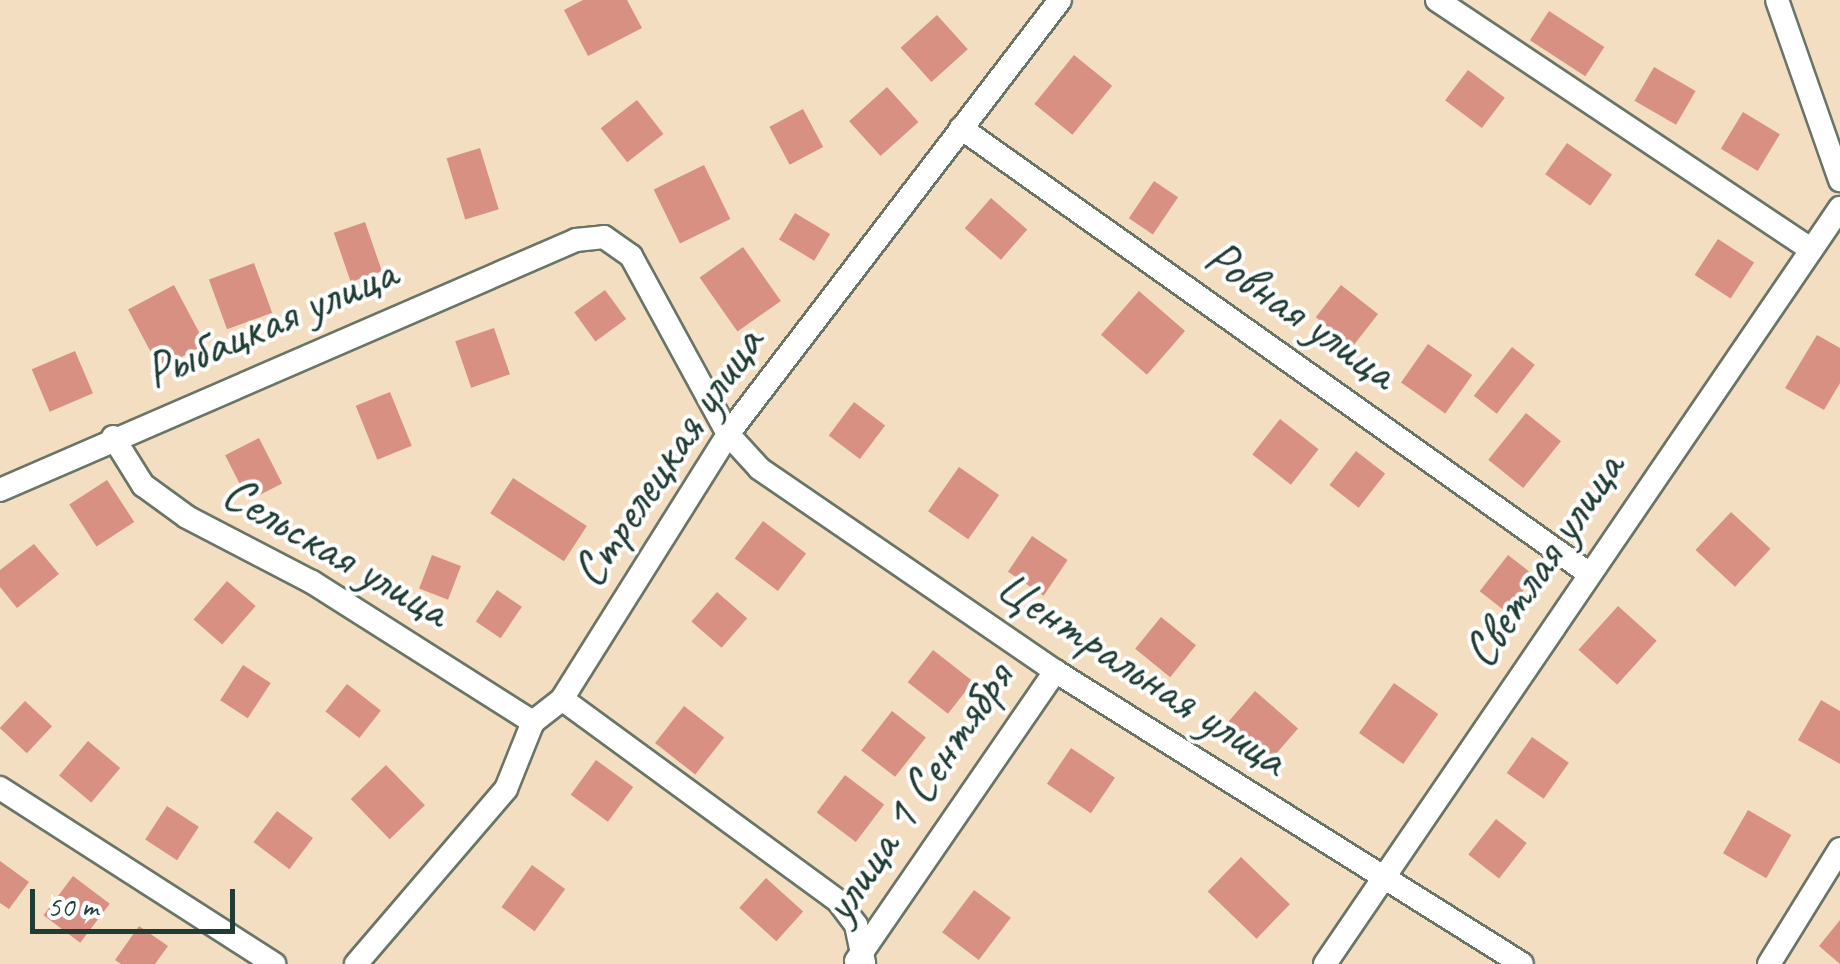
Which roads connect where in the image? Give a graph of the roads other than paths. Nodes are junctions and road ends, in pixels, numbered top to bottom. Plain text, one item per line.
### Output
1 (1060, 0) edge
2 (1437, 0) edge
3 (1778, 0) edge
4 (961, 128) junction
5 (1840, 180) edge
6 (1840, 208) edge
7 (576, 240) joint
8 (1808, 248) junction
9 (728, 434) junction
10 (112, 437) junction
11 (0, 490) edge
12 (1588, 573) junction
13 (1055, 672) junction
14 (562, 700) junction
15 (533, 722) junction
16 (0, 788) edge
17 (1840, 849) edge
18 (1381, 881) junction
19 (859, 962) edge
20 (274, 964) edge
21 (356, 964) edge
22 (1325, 964) edge
23 (1522, 964) edge
24 (1769, 964) edge

1 - 4 street, Стрелецкая улица
2 - 8 street
3 - 5 street
4 - 9 street, Стрелецкая улица
4 - 12 street, Ровная улица
6 - 8 street, Светлая улица
7 - 9 street, Центральная улица
7 - 10 street, Рыбацкая улица
8 - 12 street, Светлая улица
9 - 13 street, Центральная улица
9 - 14 street, Стрелецкая улица
10 - 11 street, Рыбацкая улица
10 - 15 street, Сельская улица
12 - 18 street, Светлая улица
13 - 18 street, Центральная улица
13 - 19 street, улица 1 Сентября
14 - 15 street, Стрелецкая улица
14 - 19 street
15 - 21 street
16 - 20 street
17 - 24 street
18 - 22 street, Светлая улица
18 - 23 street, Центральная улица

